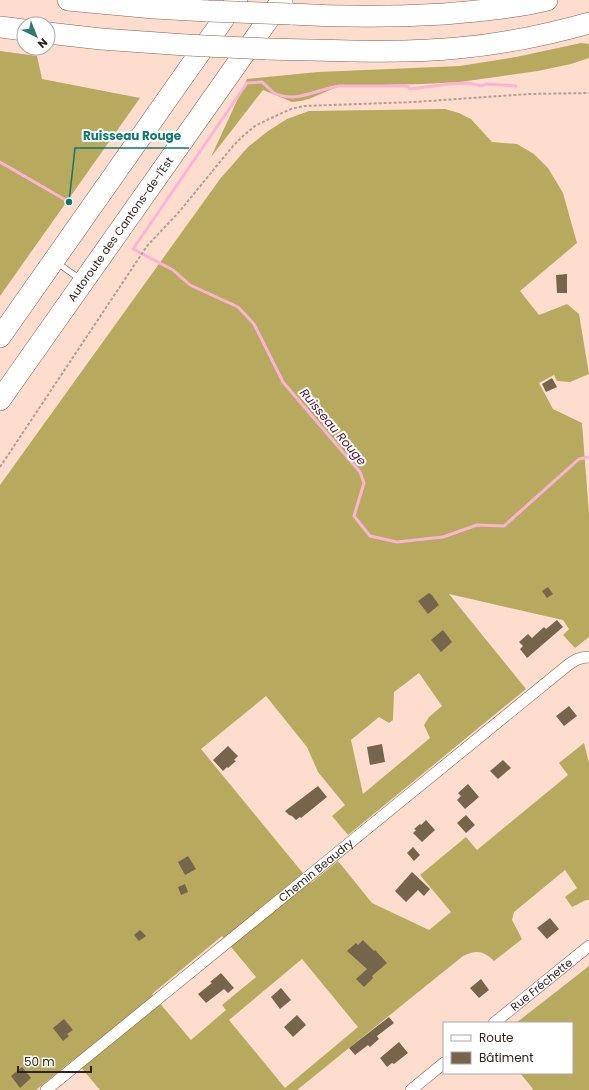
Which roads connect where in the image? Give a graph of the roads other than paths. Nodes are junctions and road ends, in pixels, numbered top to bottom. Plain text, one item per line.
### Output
1 (68, 0) edge
2 (237, 0) edge
3 (547, 0) edge
4 (287, 7) edge
5 (589, 23) edge
6 (0, 28) edge
7 (16, 29) edge
8 (56, 34) edge
9 (54, 261) junction
10 (84, 282) junction
11 (0, 337) edge
12 (0, 400) edge
13 (589, 657) edge
14 (589, 946) edge
15 (495, 1022) edge
16 (443, 1065) edge
17 (46, 1090) edge
18 (411, 1090) edge

1 - 4 highway, bridge
2 - 9 highway
3 - 4 highway
4 - 10 highway, Autoroute des Cantons-de-l'Est
5 - 8 highway, bridge
6 - 7 highway
9 - 10 lane
9 - 11 highway
10 - 12 highway, Autoroute des Cantons-de-l'Est
13 - 17 street, Chemin Beaudry
14 - 15 street, Rue Fréchette
16 - 18 street

